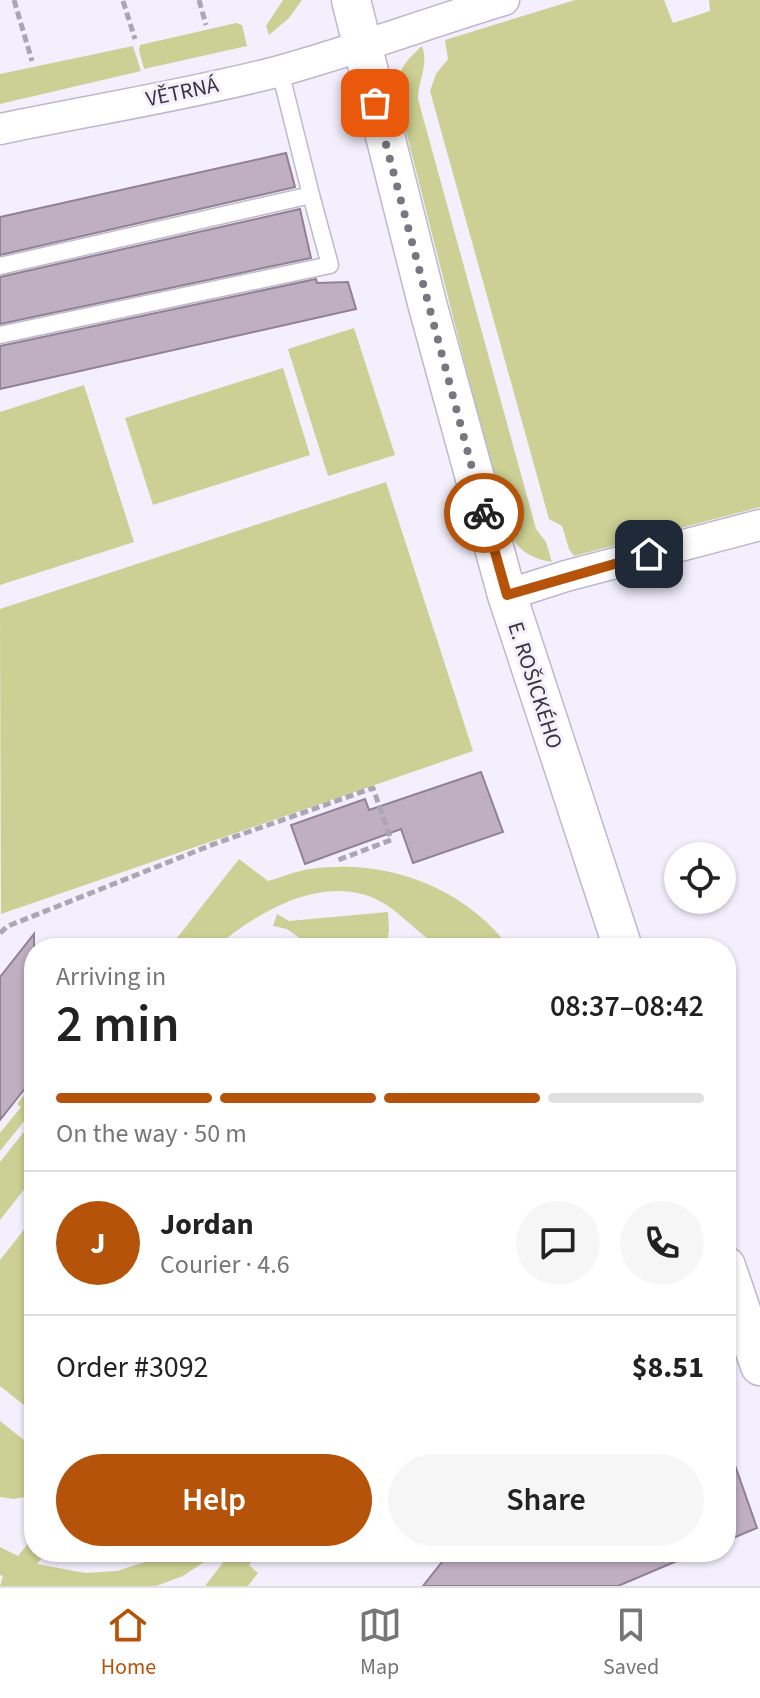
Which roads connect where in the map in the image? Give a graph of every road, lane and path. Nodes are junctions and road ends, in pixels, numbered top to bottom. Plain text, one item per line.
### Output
1 (14, 0) edge
2 (199, 0) edge
3 (351, 0) edge
4 (504, 0) edge
5 (123, 1) edge
6 (206, 25) dead end
7 (135, 39) dead end
8 (362, 47) junction
9 (32, 61) dead end
10 (280, 71) junction
11 (0, 129) edge
12 (311, 195) junction
13 (0, 266) edge
14 (0, 335) edge
15 (760, 525) edge
16 (507, 595) junction
17 (338, 860) dead end
18 (0, 933) edge
19 (620, 938) edge
20 (736, 1295) edge
21 (760, 1366) edge

1 - 9 path
2 - 6 path
3 - 8 street, E. ROŠICKÉHO
4 - 8 street, VĚTRNÁ
5 - 7 path
8 - 10 street, VĚTRNÁ
8 - 16 street, E. ROŠICKÉHO
10 - 11 street, VĚTRNÁ
10 - 12 lane
12 - 13 lane
12 - 14 lane
15 - 16 street
16 - 19 street, E. ROŠICKÉHO
17 - 18 path
20 - 21 street

